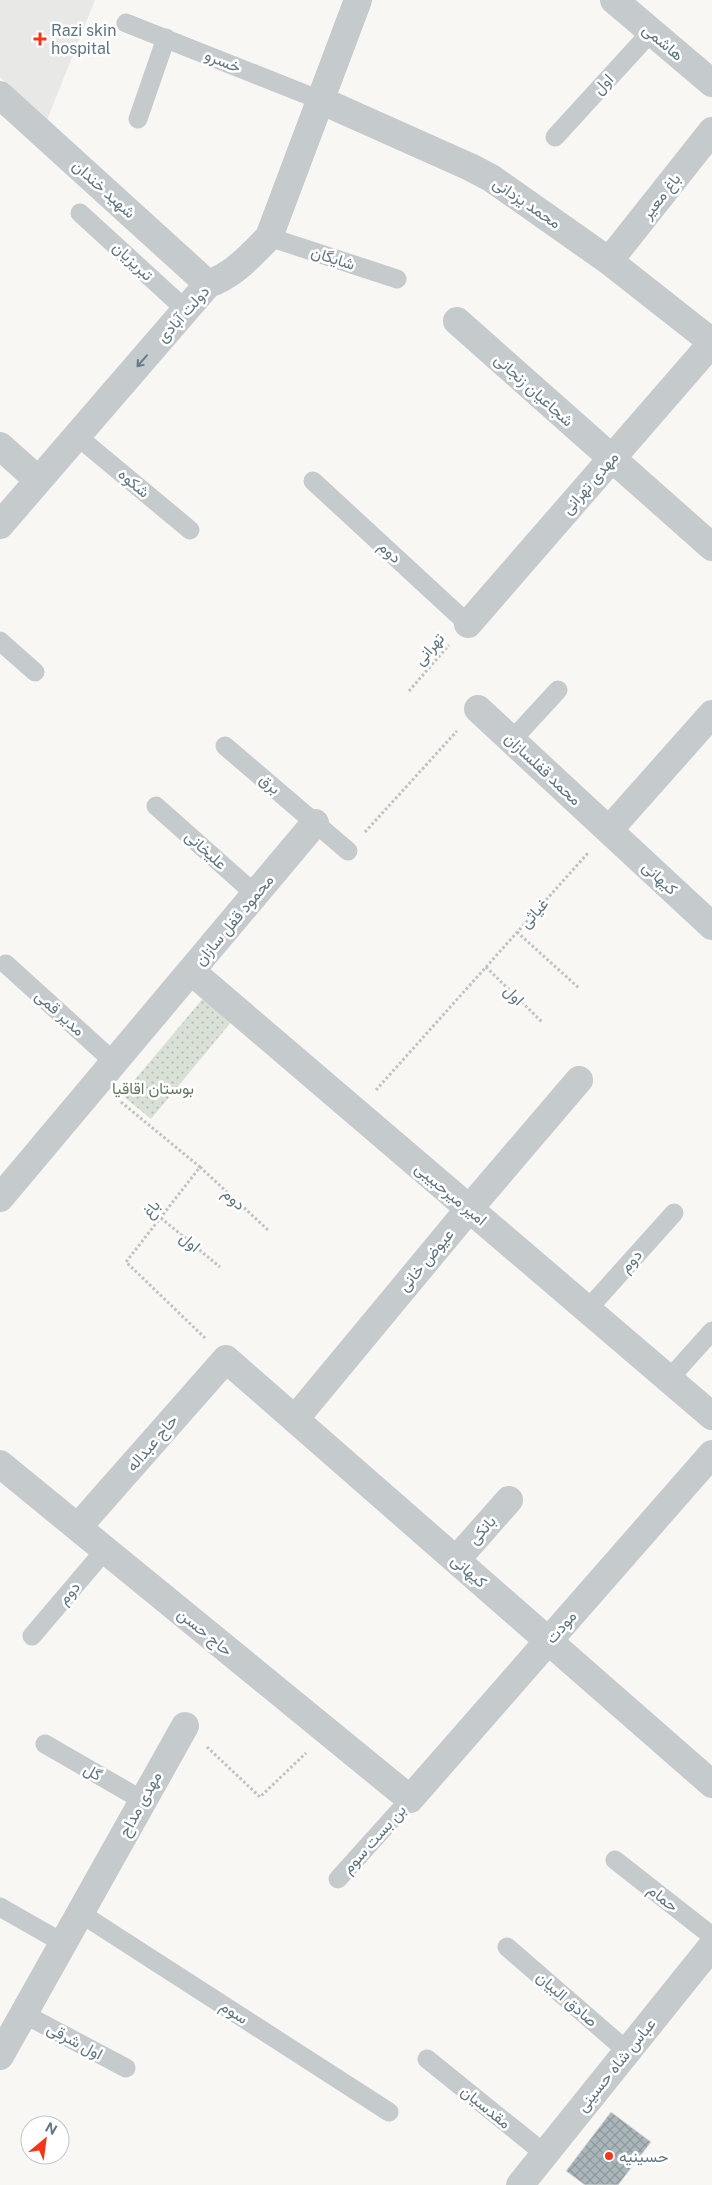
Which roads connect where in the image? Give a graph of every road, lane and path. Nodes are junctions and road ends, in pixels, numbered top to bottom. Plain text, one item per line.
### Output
1 (358, 0) edge
2 (614, 0) edge
3 (126, 23) dead end
4 (651, 32) junction
5 (166, 38) junction
6 (712, 83) edge
7 (0, 94) edge
8 (320, 100) junction
9 (138, 119) dead end
10 (712, 131) edge
11 (555, 137) dead end
12 (80, 213) dead end
13 (269, 237) junction
14 (609, 261) junction
15 (397, 279) dead end
16 (208, 284) junction
17 (186, 310) junction
18 (457, 321) dead end
19 (712, 343) edge
20 (77, 436) junction
21 (0, 446) edge
22 (611, 459) junction
23 (38, 480) junction
24 (312, 481) dead end
25 (0, 525) edge
26 (190, 530) dead end
27 (712, 547) edge
28 (468, 624) junction
29 (0, 641) edge
30 (34, 672) dead end
31 (558, 690) dead end
32 (409, 691) dead end
33 (478, 708) joint
34 (712, 714) edge
35 (512, 740) junction
36 (225, 746) dead end
37 (156, 806) dead end
38 (315, 823) junction
39 (609, 830) junction
40 (348, 851) joint
41 (255, 894) junction
42 (712, 926) edge
43 (517, 932) junction
44 (6, 964) dead end
45 (486, 967) junction
46 (191, 971) junction
47 (580, 989) dead end
48 (543, 1023) dead end
49 (114, 1062) junction
50 (579, 1080) dead end
51 (97, 1082) junction
52 (356, 1113) junction
53 (200, 1168) junction
54 (0, 1198) edge
55 (468, 1209) junction
56 (674, 1213) dead end
57 (161, 1218) junction
58 (268, 1230) dead end
59 (220, 1267) dead end
60 (587, 1310) junction
61 (712, 1331) edge
62 (226, 1359) junction
63 (668, 1379) junction
64 (712, 1416) edge
65 (295, 1419) junction
66 (712, 1454) edge
67 (0, 1464) edge
68 (509, 1500) dead end
69 (78, 1527) junction
70 (105, 1550) junction
71 (456, 1560) junction
72 (32, 1636) dead end
73 (548, 1641) junction
74 (185, 1726) joint
75 (329, 1733) junction
76 (46, 1744) dead end
77 (712, 1784) edge
78 (142, 1800) junction
79 (410, 1800) junction
80 (615, 1860) dead end
81 (338, 1879) dead end
82 (0, 1907) edge
83 (80, 1912) junction
84 (712, 1936) edge
85 (63, 1943) junction
86 (712, 1946) edge
87 (506, 1948) dead end
88 (13, 2020) edge
89 (627, 2051) junction
90 (0, 2056) edge
91 (427, 2059) dead end
92 (126, 2068) dead end
93 (389, 2112) dead end
94 (545, 2154) junction
95 (520, 2185) edge

1 - 8 street, دولت آبادی
2 - 4 street, هاشمی
3 - 5 lane, خسرو
4 - 6 street, هاشمی
4 - 11 lane, اول
5 - 8 lane, خسرو
5 - 9 lane
7 - 16 street, شهید خندان
8 - 13 street, دولت آبادی
8 - 14 street, محمد یزدانی
10 - 14 street, باغ معیر
12 - 17 lane, تبریزیان
13 - 15 lane, شایگان
13 - 16 street, دولت آبادی
14 - 19 street, محمد یزدانی
16 - 17 street, دولت آبادی
17 -> 20 street, دولت آبادی
18 - 22 street, شجاعیان زنجانی
19 - 22 street, مهدی تهرانی
20 - 23 street, دولت آبادی
20 - 26 lane, شکوه
21 - 23 street
22 - 27 street, شجاعیان زنجانی
22 - 28 street, مهدی تهرانی
23 - 25 street, دولت آبادی
24 - 28 lane, دوم
28 - 32 path, تهرانی
29 - 30 lane
31 - 35 lane
33 - 35 street, محمد قفلسازان
33 - 40 path
34 - 39 street
35 - 39 street, محمد قفلسازان
36 - 38 lane, برق
37 - 41 lane, علیخانی
38 - 40 lane
38 - 41 street, محمود قفل سازان
39 - 42 street, کیهانی
39 - 43 path, غیاثی
41 - 46 street, محمود قفل سازان
43 - 45 path, غیاثی
43 - 47 path
44 - 49 lane, مدیر قمی
45 - 48 path, اول
45 - 52 path, غیاثی
46 - 49 street, محمود قفل سازان
46 - 52 street, امیر میرحبیبی
49 - 51 street, محمود قفل سازان
50 - 55 street, عیوض خانی
51 - 53 path
51 - 54 street, محمود قفل سازان
52 - 55 street, امیر میرحبیبی
53 - 57 path, باغ
53 - 58 path, دوم
55 - 60 street, امیر میرحبیبی
55 - 65 street, عیوض خانی
56 - 60 lane, دوم
57 - 59 path, اول
57 - 62 path, باغ
60 - 63 street, امیر میرحبیبی
61 - 63 lane
62 - 65 street, کیهانی
62 - 69 street, حاج عبداله
63 - 64 street, امیر میرحبیبی
65 - 71 street, کیهانی
66 - 73 street, مودت
67 - 69 street, حاج حسن
68 - 71 street, بانکی
69 - 70 street, حاج حسن
70 - 72 lane, دوم
70 - 75 street, حاج حسن
71 - 73 street, کیهانی
73 - 77 street, کیهانی
73 - 79 street, مودت
74 - 75 path
74 - 78 street, مهدی مداح
75 - 79 street, حاج حسن
76 - 78 lane, گل
78 - 83 street, مهدی مداح
79 - 81 lane, بن بست سوم
80 - 84 lane, حمام
82 - 85 lane
83 - 85 street, مهدی مداح
83 - 93 lane, سوم
85 - 88 street, مهدی مداح
86 - 89 street, عباس شاه حسینی
87 - 89 lane, صادق البیان
88 - 90 street, مهدی مداح
88 - 92 lane, اول شرقی
89 - 94 street, عباس شاه حسینی
91 - 94 lane, مقدسیان
94 - 95 street, عباس شاه حسینی

